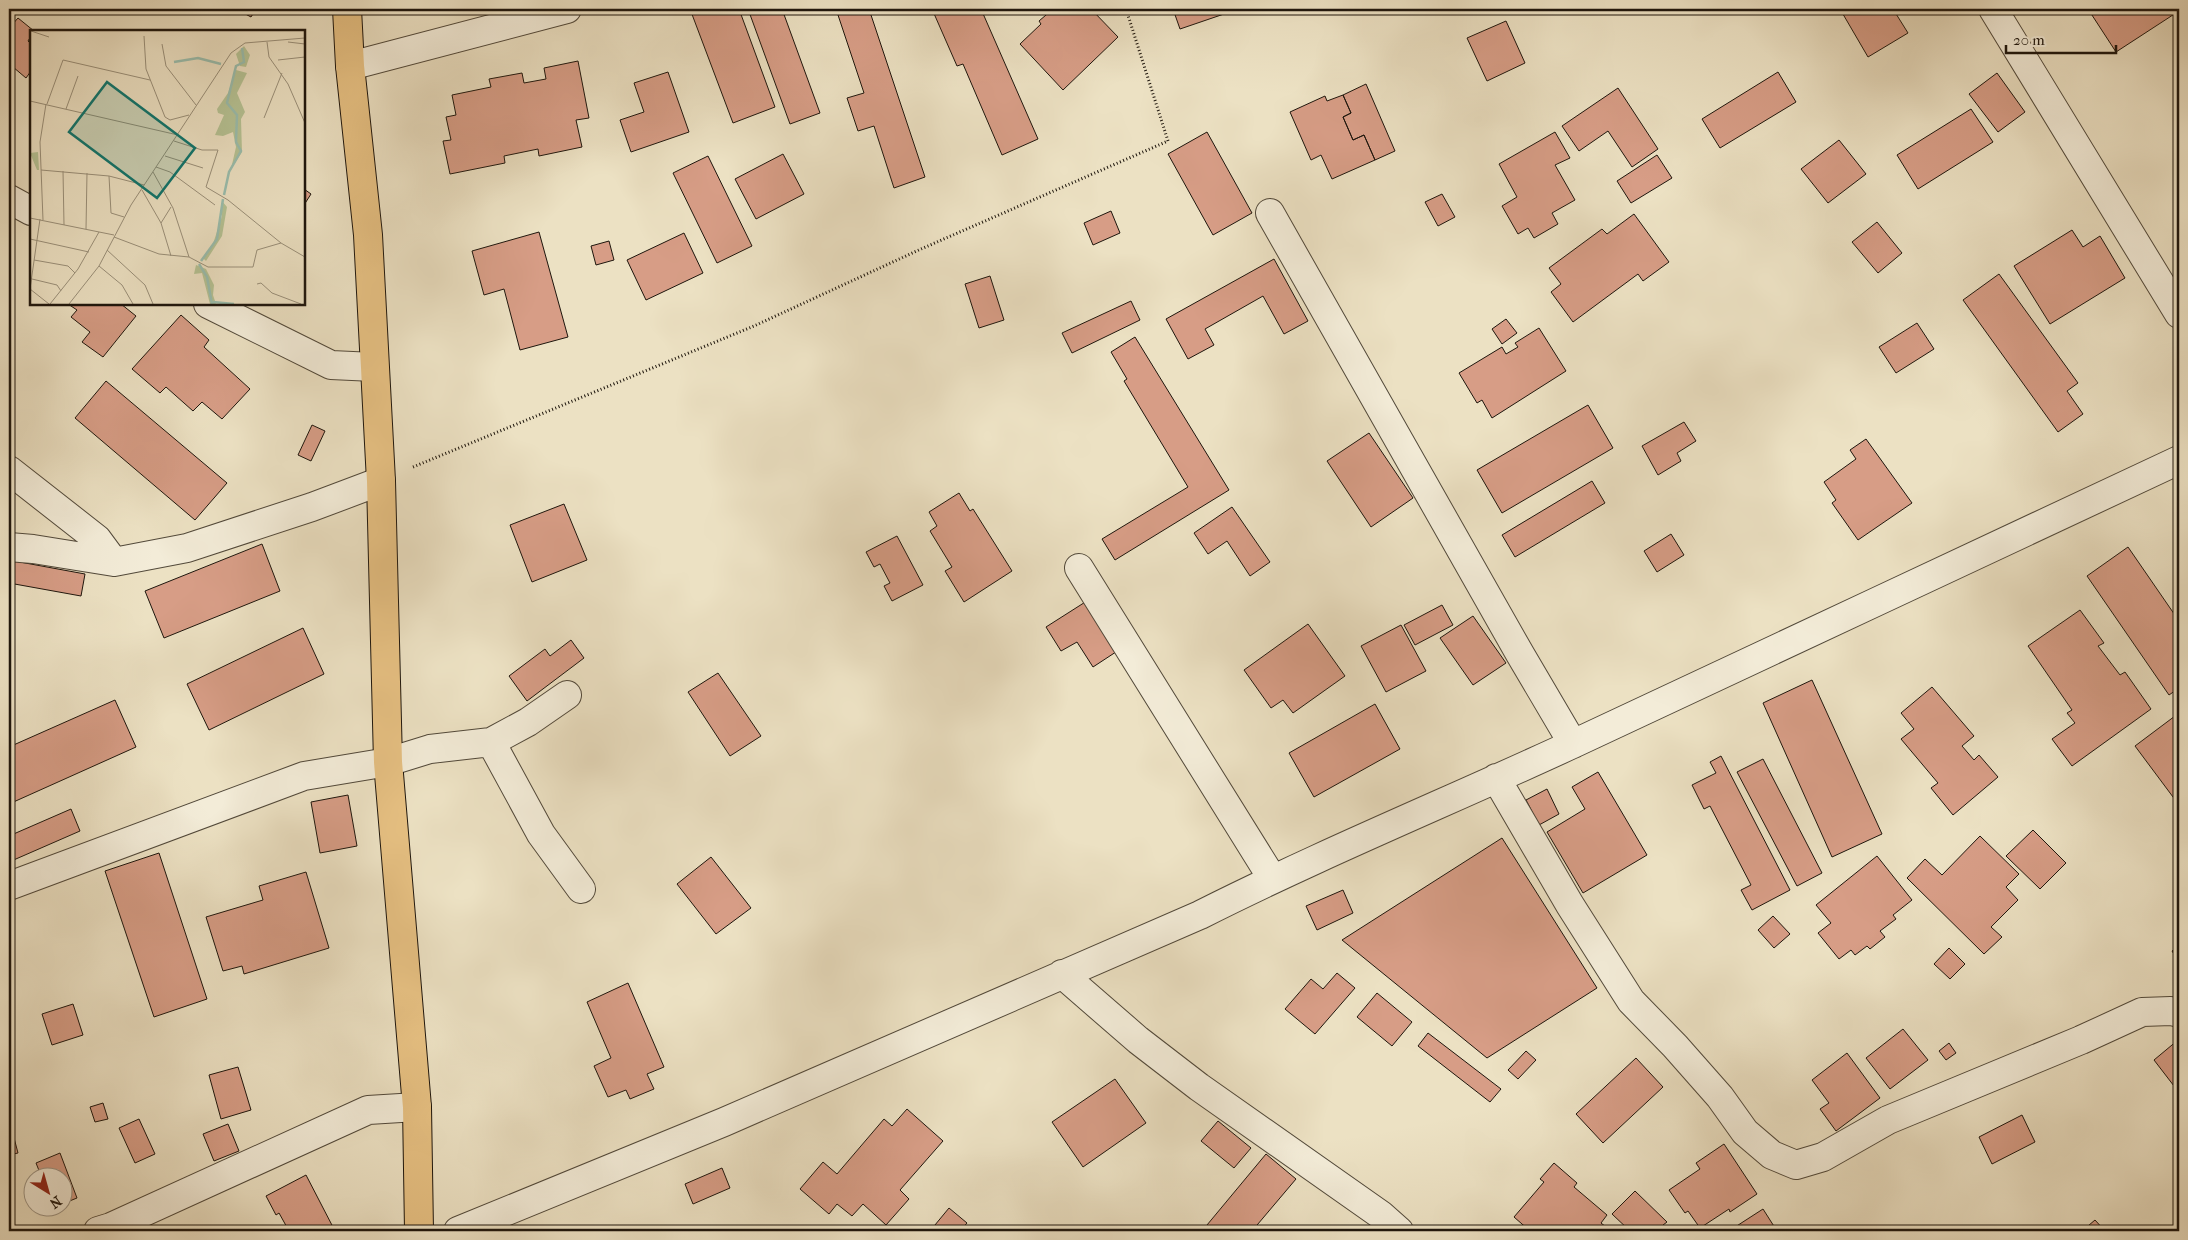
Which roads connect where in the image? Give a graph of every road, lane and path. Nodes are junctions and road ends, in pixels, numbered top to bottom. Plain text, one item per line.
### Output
1 (347, 9) edge
2 (567, 9) edge
3 (1126, 9) edge
4 (1993, 9) edge
5 (350, 66) junction
6 (9, 199) edge
7 (30, 210) edge
8 (1270, 213) dead end
9 (210, 305) edge
10 (2179, 314) edge
11 (374, 367) junction
12 (2179, 460) edge
13 (9, 470) edge
14 (381, 481) junction
15 (9, 547) edge
16 (114, 562) junction
17 (1079, 568) dead end
18 (566, 695) dead end
19 (491, 742) junction
20 (1573, 744) junction
21 (388, 762) junction
22 (1496, 778) junction
23 (1272, 878) junction
24 (9, 886) edge
25 (581, 889) dead end
26 (1062, 974) junction
27 (2179, 1014) edge
28 (417, 1108) junction
29 (98, 1231) edge
30 (419, 1231) edge
31 (458, 1231) edge
32 (1399, 1231) edge

1 - 5 main road
2 - 5 street
3 - 14 path
4 - 10 street
5 - 11 main road
6 - 7 street
8 - 20 street
9 - 11 street
11 - 14 main road
12 - 20 street
13 - 16 street
14 - 16 street
14 - 21 main road
15 - 16 street
17 - 23 street
18 - 19 street
19 - 21 street
19 - 25 street
20 - 22 street
21 - 24 street
21 - 28 main road
22 - 23 street
22 - 27 street
23 - 26 street
26 - 31 street
26 - 32 street
28 - 29 street
28 - 30 main road

